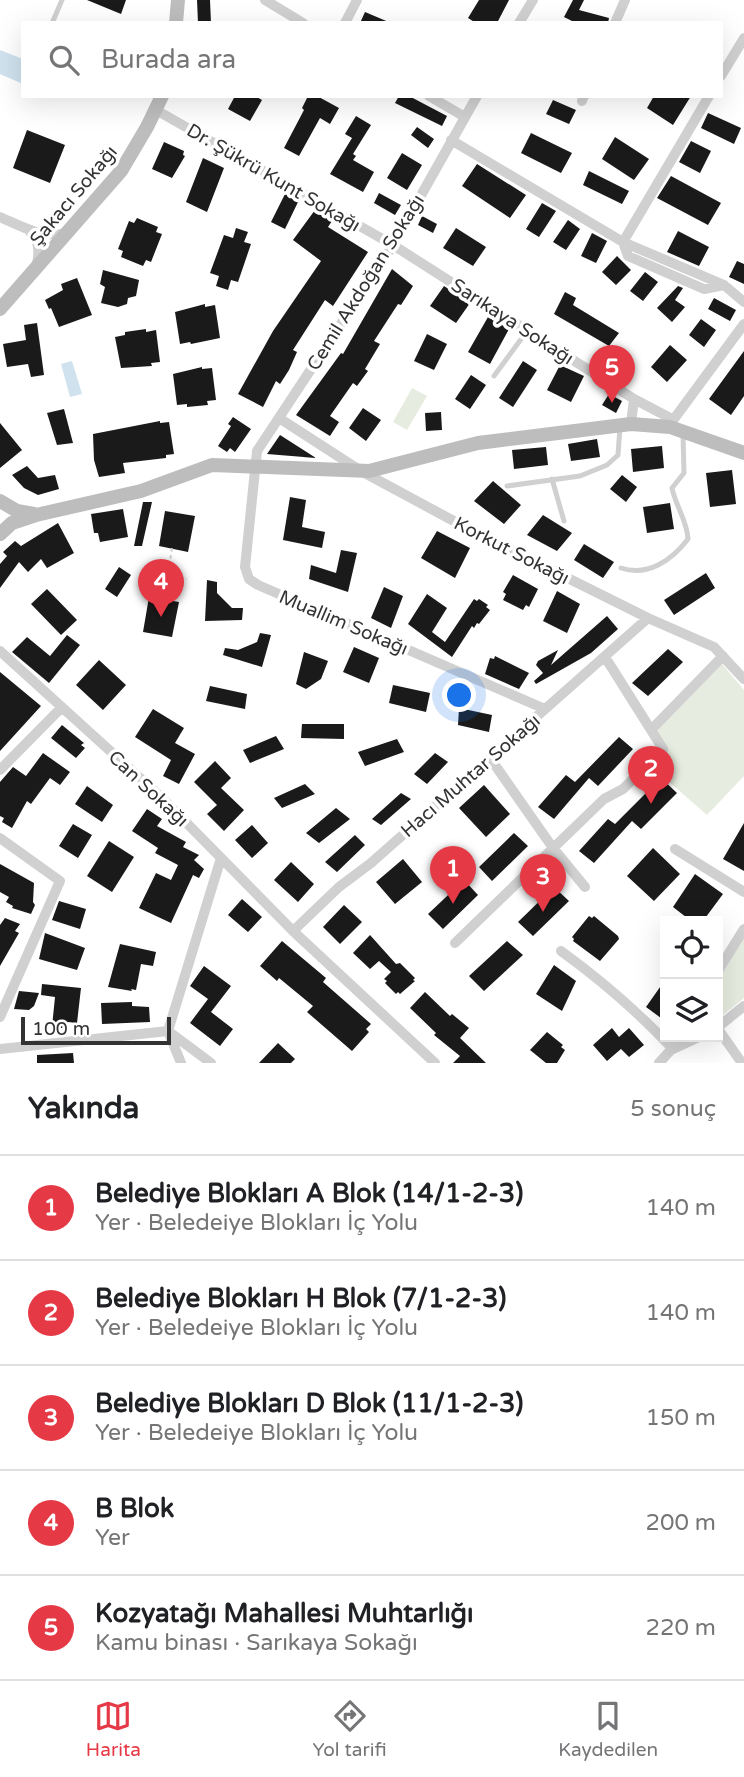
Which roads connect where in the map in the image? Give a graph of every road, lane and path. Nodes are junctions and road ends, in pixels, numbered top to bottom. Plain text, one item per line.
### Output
1 (62, 0) edge
2 (178, 0) edge
3 (265, 0) edge
4 (357, 0) edge
5 (533, 0) edge
6 (625, 0) edge
7 (53, 21) edge
8 (176, 21) edge
9 (300, 21) edge
10 (346, 21) edge
11 (520, 21) edge
12 (616, 21) edge
13 (744, 38) edge
14 (723, 73) edge
15 (432, 98) edge
16 (476, 98) edge
17 (708, 98) edge
18 (159, 103) edge
19 (465, 117) junction
20 (451, 140) junction
21 (0, 217) edge
22 (28, 229) junction
23 (71, 229) junction
24 (623, 242) junction
25 (393, 245) junction
26 (34, 271) junction
27 (744, 302) edge
28 (0, 309) edge
29 (744, 324) edge
30 (528, 330) junction
31 (494, 376) dead end
32 (634, 399) junction
33 (279, 418) junction
34 (626, 424) junction
35 (675, 426) junction
36 (744, 453) edge
37 (254, 466) junction
38 (361, 471) junction
39 (552, 479) junction
40 (507, 486) dead end
41 (0, 490) edge
42 (0, 501) edge
43 (15, 510) junction
44 (43, 513) junction
45 (564, 522) dead end
46 (5, 530) edge
47 (172, 548) dead end
48 (621, 568) dead end
49 (152, 573) dead end
50 (168, 576) junction
51 (187, 579) dead end
52 (164, 600) dead end
53 (648, 618) junction
54 (0, 651) edge
55 (723, 656) junction
56 (604, 657) junction
57 (744, 679) edge
58 (62, 707) junction
59 (545, 709) junction
60 (651, 730) junction
61 (490, 758) junction
62 (0, 770) edge
63 (0, 838) edge
64 (553, 848) junction
65 (675, 849) dead end
66 (220, 858) junction
67 (585, 887) dead end
68 (744, 892) edge
69 (744, 929) edge
70 (293, 931) junction
71 (456, 943) dead end
72 (561, 951) dead end
73 (723, 963) edge
74 (744, 1006) edge
75 (0, 1017) edge
76 (723, 1024) edge
77 (168, 1031) junction
78 (723, 1035) edge
79 (675, 1042) edge
80 (687, 1042) edge
81 (0, 1049) edge
82 (671, 1049) junction
83 (181, 1063) edge
84 (211, 1063) edge
85 (435, 1063) edge
86 (659, 1063) edge
87 (743, 1063) edge

1 - 7 lane
2 - 8 street
3 - 9 street
4 - 10 street
5 - 11 street
6 - 12 street
13 - 14 street
15 - 19 street
16 - 19 street, Cemil Akdoğan Sokağı
17 - 24 street
18 - 23 street, Şakacı Sokağı
18 - 25 street, Dr. Şükrü Kunt Sokağı
19 - 20 street, Cemil Akdoğan Sokağı
20 - 24 street
20 - 25 street, Cemil Akdoğan Sokağı
21 - 22 street
22 - 23 street
22 - 26 street
23 - 26 street, Şakacı Sokağı
24 - 27 street
25 - 30 street, Sarıkaya Sokağı
25 - 33 street, Cemil Akdoğan Sokağı
26 - 28 street, Şakacı Sokağı
29 - 35 street
30 - 31 lane
30 - 32 street, Sarıkaya Sokağı
32 - 34 street
32 - 35 street, Sarıkaya Sokağı
33 - 37 street, Cemil Akdoğan Sokağı
33 - 38 street, Korkut Sokağı
34 - 35 street
34 - 38 street
34 - 39 lane
35 - 36 street
35 - 48 lane
37 - 38 street
37 - 44 street
37 - 59 street, Muallim Sokağı
38 - 53 street, Korkut Sokağı
39 - 40 lane
39 - 45 lane
41 - 43 street
42 - 43 street
43 - 44 street
43 - 46 street
44 - 46 street
47 - 50 path
49 - 50 path
50 - 51 path
50 - 52 path
53 - 55 street, Korkut Sokağı
53 - 56 street, Hacı Muhtar Sokağı
54 - 58 street, Can Sokağı
55 - 57 street, Korkut Sokağı
55 - 60 street
56 - 59 street, Hacı Muhtar Sokağı
56 - 60 street
58 - 62 street
58 - 66 street, Can Sokağı
59 - 61 street, Hacı Muhtar Sokağı
60 - 64 street
61 - 64 street
61 - 70 street, Hacı Muhtar Sokağı
63 - 75 street
64 - 67 street
64 - 71 street
65 - 68 street
66 - 70 street, Can Sokağı
66 - 77 street
69 - 73 street
70 - 85 street, Can Sokağı
72 - 82 street
74 - 76 street
77 - 81 street
77 - 83 street
77 - 84 street
78 - 87 street
79 - 82 street
80 - 82 street
82 - 86 street

